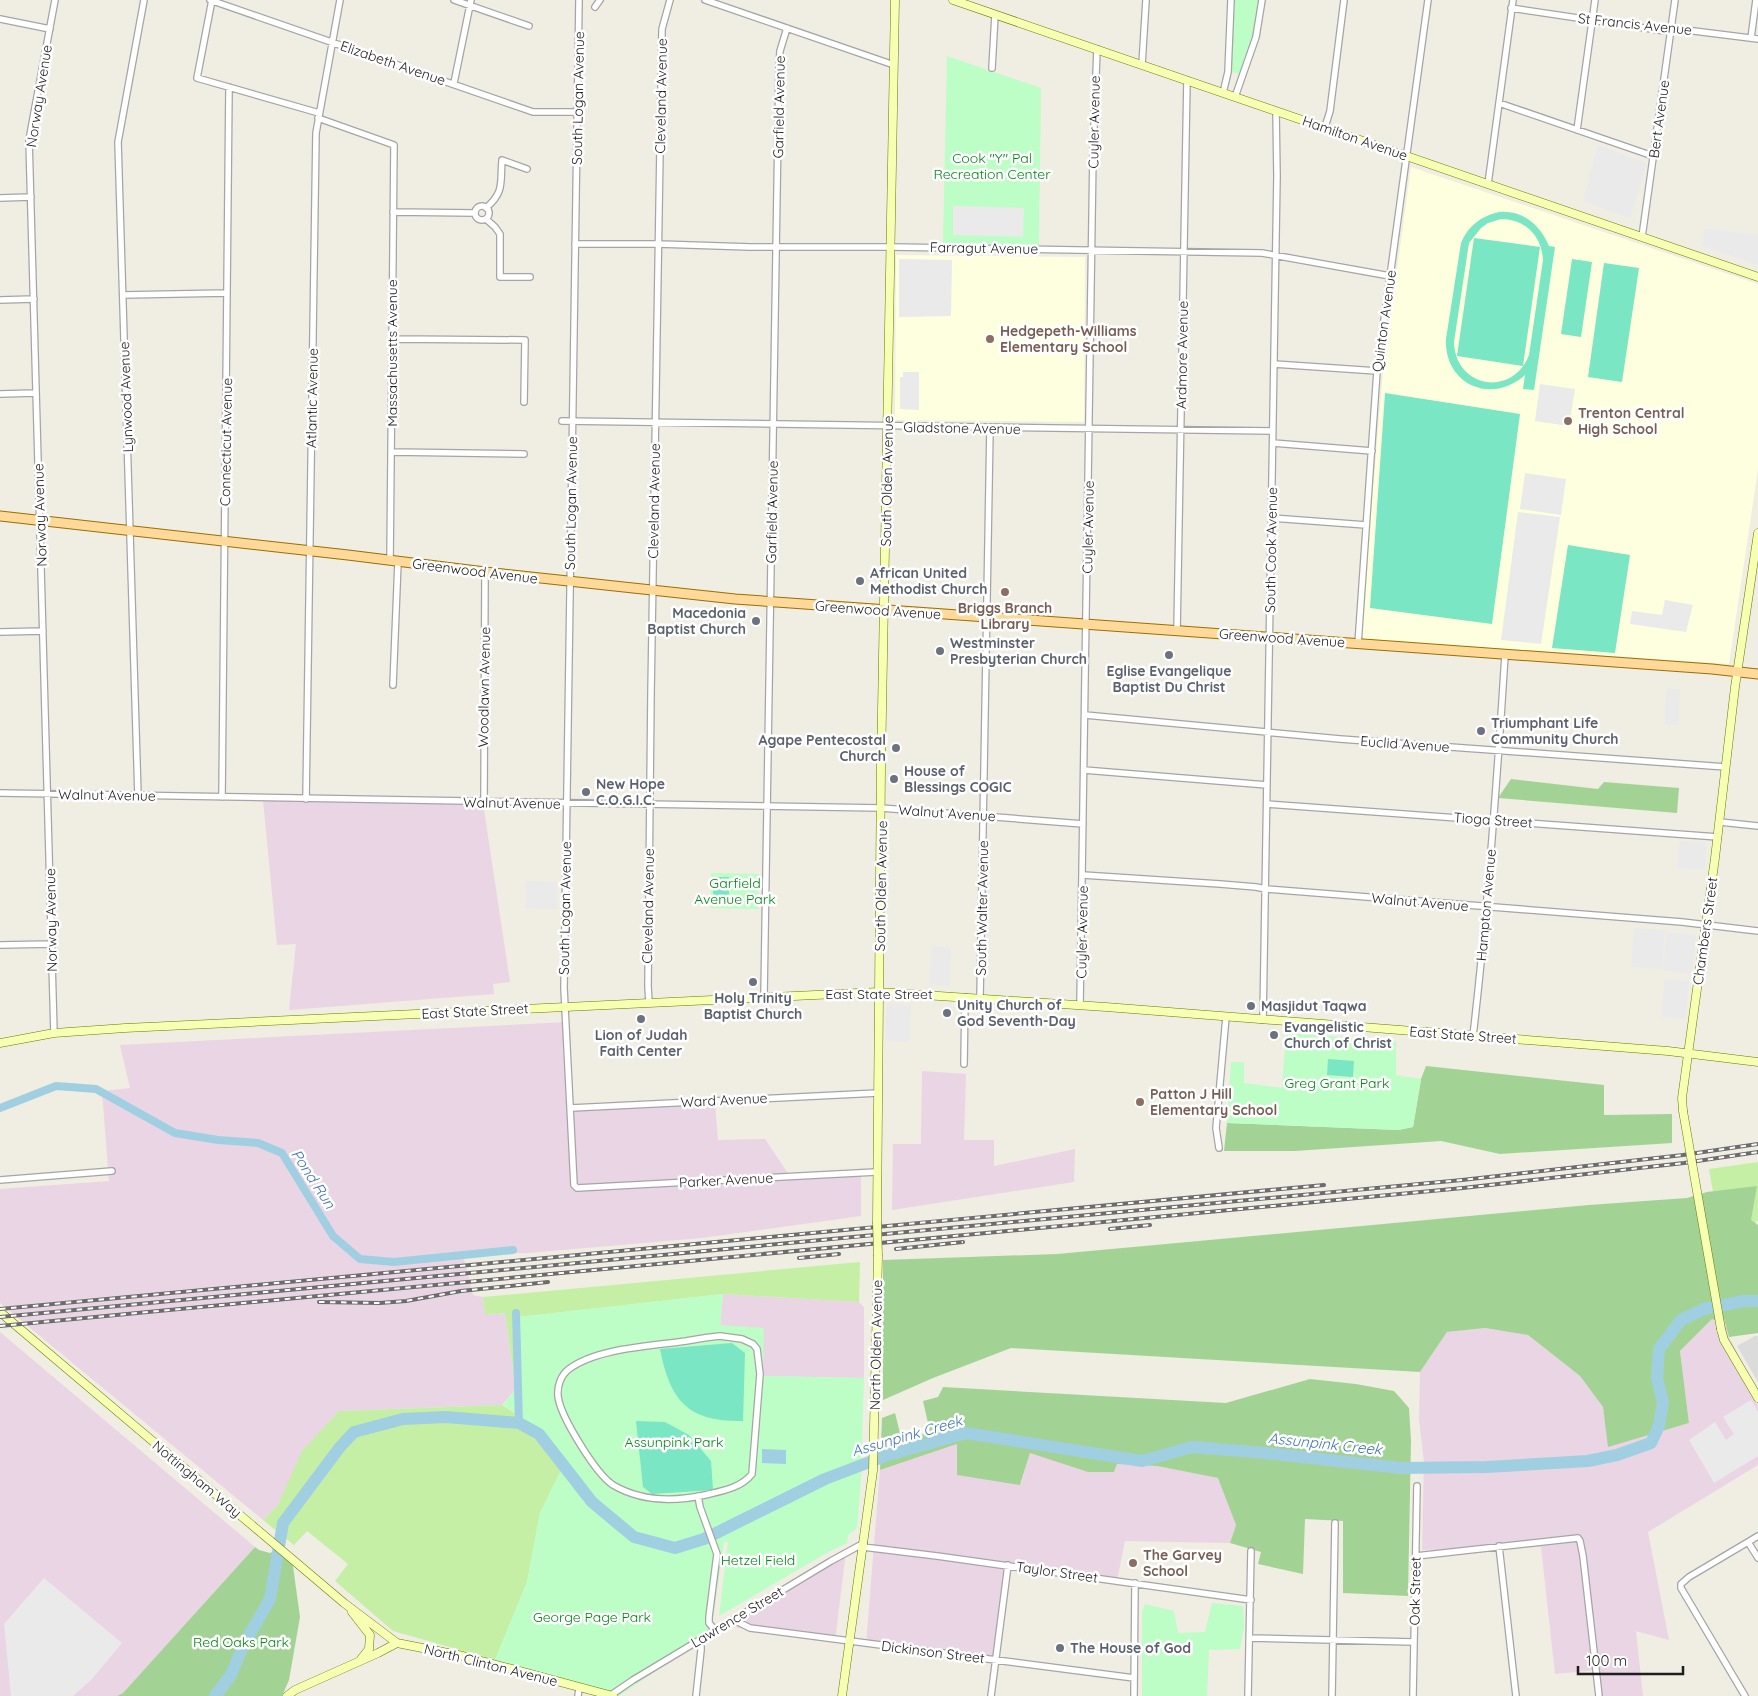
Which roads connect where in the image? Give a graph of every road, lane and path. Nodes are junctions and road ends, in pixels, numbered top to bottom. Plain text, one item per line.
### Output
1 (55, 0) edge
2 (144, 0) edge
3 (211, 0) edge
4 (340, 0) edge
5 (454, 0) edge
6 (579, 0) edge
7 (600, 0) edge
8 (670, 0) edge
9 (704, 0) edge
10 (895, 0) edge
11 (952, 0) edge
12 (1146, 0) edge
13 (1231, 0) edge
14 (1262, 0) edge
15 (1344, 0) edge
16 (1428, 0) edge
17 (1513, 0) edge
18 (1595, 0) edge
19 (1676, 0) edge
20 (1756, 0) edge
21 (470, 3) edge
22 (595, 7) dead end
23 (1512, 8) junction
24 (995, 15) junction
25 (0, 19) edge
26 (1592, 20) junction
27 (529, 26) dead end
28 (787, 28) junction
29 (50, 29) junction
30 (1671, 30) junction
31 (1751, 38) junction
32 (1758, 39) edge
33 (332, 42) junction
34 (1096, 49) junction
35 (894, 65) junction
36 (1142, 65) junction
37 (992, 68) dead end
38 (1187, 80) junction
39 (454, 83) junction
40 (229, 87) junction
41 (1223, 93) junction
42 (1235, 97) junction
43 (1499, 103) junction
44 (1276, 111) junction
45 (578, 112) junction
46 (319, 115) junction
47 (1325, 127) junction
48 (1577, 130) junction
49 (1407, 156) junction
50 (1653, 156) junction
51 (527, 169) dead end
52 (1488, 184) junction
53 (31, 197) junction
54 (0, 198) edge
55 (486, 208) junction
56 (393, 212) junction
57 (475, 213) junction
58 (486, 219) junction
59 (1642, 237) junction
60 (575, 244) junction
61 (659, 244) junction
62 (776, 246) junction
63 (891, 247) junction
64 (1092, 250) junction
65 (1183, 252) junction
66 (1275, 255) junction
67 (1390, 276) junction
68 (530, 277) dead end
69 (1758, 277) edge
70 (227, 293) junction
71 (123, 295) junction
72 (34, 299) junction
73 (0, 300) edge
74 (392, 340) junction
75 (1274, 364) junction
76 (1377, 371) junction
77 (36, 393) junction
78 (0, 394) edge
79 (524, 402) dead end
80 (562, 420) dead end
81 (573, 420) junction
82 (656, 422) junction
83 (773, 424) junction
84 (887, 426) junction
85 (990, 428) junction
86 (1089, 429) junction
87 (1181, 430) junction
88 (1272, 431) junction
89 (1273, 443) junction
90 (1372, 451) junction
91 (392, 452) junction
92 (524, 454) dead end
93 (0, 516) edge
94 (1272, 518) junction
95 (40, 521) junction
96 (1366, 525) junction
97 (130, 531) junction
98 (1758, 533) edge
99 (225, 542) junction
100 (310, 551) junction
101 (1757, 553) edge
102 (394, 561) junction
103 (485, 572) junction
104 (570, 582) junction
105 (653, 591) junction
106 (771, 602) junction
107 (885, 610) junction
108 (986, 617) junction
109 (1086, 624) junction
110 (43, 631) junction
111 (1178, 631) junction
112 (0, 632) edge
113 (1269, 638) junction
114 (1358, 644) junction
115 (1505, 654) junction
116 (1738, 671) junction
117 (1758, 674) edge
118 (393, 685) dead end
119 (1085, 715) junction
120 (1268, 732) junction
121 (1498, 751) junction
122 (1726, 767) junction
123 (1084, 770) junction
124 (1267, 785) junction
125 (0, 793) edge
126 (48, 794) junction
127 (138, 796) junction
128 (222, 797) junction
129 (306, 799) junction
130 (484, 802) junction
131 (567, 804) junction
132 (1267, 804) junction
133 (650, 805) junction
134 (768, 806) junction
135 (882, 808) junction
136 (983, 815) junction
137 (1493, 820) junction
138 (1720, 822) junction
139 (1083, 824) junction
140 (1758, 826) edge
141 (1718, 837) junction
142 (1083, 875) junction
143 (1266, 889) junction
144 (1486, 907) junction
145 (1706, 925) junction
146 (1758, 931) edge
147 (52, 944) junction
148 (0, 945) edge
149 (879, 992) junction
150 (764, 996) junction
151 (965, 997) junction
152 (980, 998) junction
153 (649, 1003) junction
154 (1080, 1005) junction
155 (565, 1007) junction
156 (1226, 1017) junction
157 (1263, 1020) junction
158 (54, 1033) junction
159 (1473, 1036) junction
160 (0, 1043) edge
161 (1688, 1053) junction
162 (1758, 1062) edge
163 (964, 1064) dead end
164 (878, 1093) junction
165 (571, 1108) junction
166 (1219, 1148) dead end
167 (112, 1171) dead end
168 (876, 1172) junction
169 (0, 1180) edge
170 (575, 1187) joint
171 (0, 1312) edge
172 (1758, 1398) edge
173 (1417, 1486) dead end
174 (698, 1496) junction
175 (1335, 1523) dead end
176 (1758, 1536) edge
177 (1748, 1542) junction
178 (864, 1545) junction
179 (1499, 1546) junction
180 (1251, 1551) dead end
181 (1416, 1556) junction
182 (1758, 1558) edge
183 (1008, 1565) junction
184 (1135, 1583) junction
185 (1251, 1600) junction
186 (344, 1603) junction
187 (734, 1620) junction
188 (716, 1631) junction
189 (1250, 1638) junction
190 (701, 1639) junction
191 (1333, 1640) junction
192 (850, 1642) junction
193 (1414, 1642) junction
194 (397, 1643) junction
195 (996, 1660) junction
196 (359, 1662) junction
197 (1134, 1678) junction
198 (578, 1692) edge
199 (287, 1696) edge
200 (612, 1696) edge
201 (696, 1696) edge
202 (842, 1696) edge
203 (991, 1696) edge
204 (1134, 1696) edge
205 (1248, 1696) edge
206 (1332, 1696) edge
207 (1413, 1696) edge
208 (1516, 1696) edge
209 (1599, 1696) edge
210 (1745, 1696) edge

1 - 29 street, Norway Avenue
2 - 71 street, Lynwood Avenue
3 - 33 street, Elizabeth Avenue
3 - 40 street
4 - 33 street, Atlantic Avenue
5 - 21 street
6 - 45 street, South Logan Avenue
7 - 22 street
8 - 61 street, Cleveland Avenue
9 - 28 street
10 - 35 street, South Olden Avenue
11 - 24 street, Hamilton Avenue
12 - 36 street
13 - 41 street
14 - 42 street
15 - 47 street
16 - 49 street, Quinton Avenue
17 - 23 street
18 - 26 street
19 - 30 street, Bert Avenue
20 - 31 street
21 - 27 street
21 - 39 street
23 - 26 street, St Francis Avenue
23 - 43 street
24 - 34 street, Hamilton Avenue
24 - 37 street
25 - 29 street
26 - 30 street, St Francis Avenue
26 - 48 street
28 - 35 street
28 - 62 street, Garfield Avenue
29 - 53 street, Norway Avenue
30 - 31 street, St Francis Avenue
30 - 50 street, Bert Avenue
31 - 32 street, St Francis Avenue
33 - 39 street, Elizabeth Avenue
33 - 46 street, Atlantic Avenue
34 - 36 street, Hamilton Avenue
34 - 64 street, Cuyler Avenue
35 - 63 street, South Olden Avenue
36 - 38 street, Hamilton Avenue
38 - 41 street, Hamilton Avenue
38 - 65 street, Ardmore Avenue
39 - 45 street, Elizabeth Avenue
40 - 46 street
40 - 70 street, Connecticut Avenue
41 - 42 street, Hamilton Avenue
42 - 44 street, Hamilton Avenue
43 - 48 street
43 - 52 street
44 - 47 street, Hamilton Avenue
44 - 66 street, South Cook Avenue
45 - 60 street, South Logan Avenue
46 - 56 street, Massachusetts Avenue
46 - 100 street, Atlantic Avenue
47 - 49 street, Hamilton Avenue
48 - 50 street
49 - 52 street, Hamilton Avenue
49 - 67 street, Quinton Avenue
50 - 59 street, Bert Avenue
51 - 55 street
52 - 59 street, Hamilton Avenue
53 - 54 street
53 - 72 street, Norway Avenue
55 - 57 street
55 - 58 street
56 - 57 street
56 - 74 street, Massachusetts Avenue
57 - 58 street
58 - 68 street
59 - 69 street, Hamilton Avenue
60 - 61 street, Farragut Avenue
60 - 81 street, South Logan Avenue
61 - 62 street, Farragut Avenue
61 - 82 street, Cleveland Avenue
62 - 63 street, Farragut Avenue
62 - 83 street, Garfield Avenue
63 - 64 street, Farragut Avenue
63 - 84 street, South Olden Avenue
64 - 65 street, Farragut Avenue
64 - 86 street, Cuyler Avenue
65 - 66 street, Farragut Avenue
65 - 87 street, Ardmore Avenue
66 - 67 street, Farragut Avenue
66 - 75 street, South Cook Avenue
67 - 76 street, Quinton Avenue
70 - 71 street
70 - 99 street, Connecticut Avenue
71 - 97 street, Lynwood Avenue
72 - 73 street
72 - 77 street, Norway Avenue
74 - 79 street
74 - 91 street, Massachusetts Avenue
75 - 76 street
75 - 88 street, South Cook Avenue
76 - 90 street, Quinton Avenue
77 - 78 street
77 - 95 street, Norway Avenue
80 - 81 street, Gladstone Avenue
81 - 82 street, Gladstone Avenue
81 - 104 street, South Logan Avenue
82 - 83 street, Gladstone Avenue
82 - 105 street, Cleveland Avenue
83 - 84 street, Gladstone Avenue
83 - 106 street, Garfield Avenue
84 - 85 street, Gladstone Avenue
84 - 107 street, South Olden Avenue
85 - 86 street, Gladstone Avenue
85 - 108 street, South Walter Avenue
86 - 87 street, Gladstone Avenue
86 - 109 street, Cuyler Avenue
87 - 88 street, Gladstone Avenue
87 - 111 street, Ardmore Avenue
88 - 89 street, South Cook Avenue
89 - 90 street
89 - 94 street, South Cook Avenue
90 - 96 street, Quinton Avenue
91 - 92 street
91 - 102 street, Massachusetts Avenue
93 - 95 main road, Greenwood Avenue
94 - 96 street
94 - 113 street, South Cook Avenue
95 - 97 main road, Greenwood Avenue
95 - 110 street, Norway Avenue
96 - 114 street, Quinton Avenue
97 - 99 main road, Greenwood Avenue
97 - 127 street, Lynwood Avenue
98 - 101 street, Chambers Street
99 - 100 main road, Greenwood Avenue
99 - 128 street, Connecticut Avenue
100 - 102 main road, Greenwood Avenue
100 - 129 street, Atlantic Avenue
101 - 116 street, Chambers Street
102 - 103 main road, Greenwood Avenue
102 - 118 street, Massachusetts Avenue
103 - 104 main road, Greenwood Avenue
103 - 130 street, Woodlawn Avenue
104 - 105 main road, Greenwood Avenue
104 - 131 street, South Logan Avenue
105 - 106 main road, Greenwood Avenue
105 - 133 street, Cleveland Avenue
106 - 107 main road, Greenwood Avenue
106 - 134 street, Garfield Avenue
107 - 108 main road, Greenwood Avenue
107 - 135 street, South Olden Avenue
108 - 109 main road, Greenwood Avenue
108 - 136 street, South Walter Avenue
109 - 111 main road, Greenwood Avenue
109 - 119 street, Cuyler Avenue
110 - 112 street
110 - 126 street, Norway Avenue
111 - 113 main road, Greenwood Avenue
113 - 114 main road, Greenwood Avenue
113 - 120 street, South Cook Avenue
114 - 115 main road, Greenwood Avenue
115 - 116 main road, Greenwood Avenue
115 - 121 street, Hampton Avenue
116 - 117 main road, Greenwood Avenue
116 - 122 street, Chambers Street
119 - 120 street, Euclid Avenue
119 - 123 street, Cuyler Avenue
120 - 121 street, Euclid Avenue
120 - 124 street, South Cook Avenue
121 - 122 street, Euclid Avenue
121 - 137 street, Hampton Avenue
122 - 138 street, Chambers Street
123 - 124 street
123 - 139 street, Cuyler Avenue
124 - 132 street, South Cook Avenue
125 - 126 street, Walnut Avenue
126 - 127 street, Walnut Avenue
126 - 147 street, Norway Avenue
127 - 128 street, Walnut Avenue
128 - 129 street, Walnut Avenue
129 - 130 street, Walnut Avenue
130 - 131 street, Walnut Avenue
131 - 133 street, Walnut Avenue
131 - 155 street, South Logan Avenue
132 - 137 street, Tioga Street
132 - 143 street, South Cook Avenue
133 - 134 street, Walnut Avenue
133 - 153 street, Cleveland Avenue
134 - 135 street, Walnut Avenue
134 - 150 street, Garfield Avenue
135 - 136 street, Walnut Avenue
135 - 149 street, South Olden Avenue
136 - 139 street, Walnut Avenue
136 - 152 street, South Walter Avenue
137 - 141 street, Tioga Street
137 - 144 street, Hampton Avenue
138 - 140 street
138 - 141 street, Chambers Street
139 - 142 street, Cuyler Avenue
141 - 145 street, Chambers Street
142 - 143 street, Walnut Avenue
142 - 154 street, Cuyler Avenue
143 - 144 street, Walnut Avenue
143 - 157 street, South Cook Avenue
144 - 145 street, Walnut Avenue
144 - 159 street, Hampton Avenue
145 - 146 street, Walnut Avenue
145 - 161 street, Chambers Street
147 - 148 street
147 - 158 street, Norway Avenue
149 - 150 street, East State Street
149 - 151 street, East State Street
149 - 164 street, North Olden Avenue
150 - 153 street, East State Street
151 - 152 street, East State Street
151 - 163 street
152 - 154 street, East State Street
153 - 155 street, East State Street
154 - 156 street, East State Street
155 - 158 street, East State Street
155 - 165 street, South Logan Avenue
156 - 157 street, East State Street
156 - 166 street
157 - 159 street, East State Street
158 - 160 street, East State Street
159 - 161 street, East State Street
161 - 162 street, East State Street
161 - 172 street, Chambers Street, bridge
164 - 165 street, Ward Avenue
164 - 168 street, North Olden Avenue
165 - 170 street, South Logan Avenue
167 - 169 street
168 - 170 street, Parker Avenue
168 - 178 street, North Olden Avenue, bridge
171 - 186 street, Nottingham Way
173 - 181 street, Oak Street
174 - 174 street
174 - 188 street
175 - 191 street
176 - 177 street
177 - 182 street
177 - 210 street
178 - 183 street, Taylor Street
178 - 187 street, Lawrence Street
178 - 192 street, North Olden Avenue
179 - 181 street
179 - 208 street
179 - 209 street
180 - 185 street
181 - 193 street, Oak Street
183 - 184 street, Taylor Street
183 - 195 street
184 - 185 street, Taylor Street
184 - 197 street
185 - 189 street
186 - 194 street, Nottingham Way
186 - 196 street
187 - 188 street, Lawrence Street
187 - 192 street, Dickinson Street
188 - 190 street, Lawrence Street
189 - 191 street
189 - 205 street
190 - 200 street, Lawrence Street
190 - 201 street
191 - 193 street
191 - 206 street
192 - 195 street, Dickinson Street
192 - 202 street, North Olden Avenue
193 - 207 street, Oak Street
194 - 196 street
194 - 198 street, North Clinton Avenue
195 - 197 street, Dickinson Street
195 - 203 street
196 - 199 street
197 - 204 street
198 - 200 street, North Clinton Avenue

